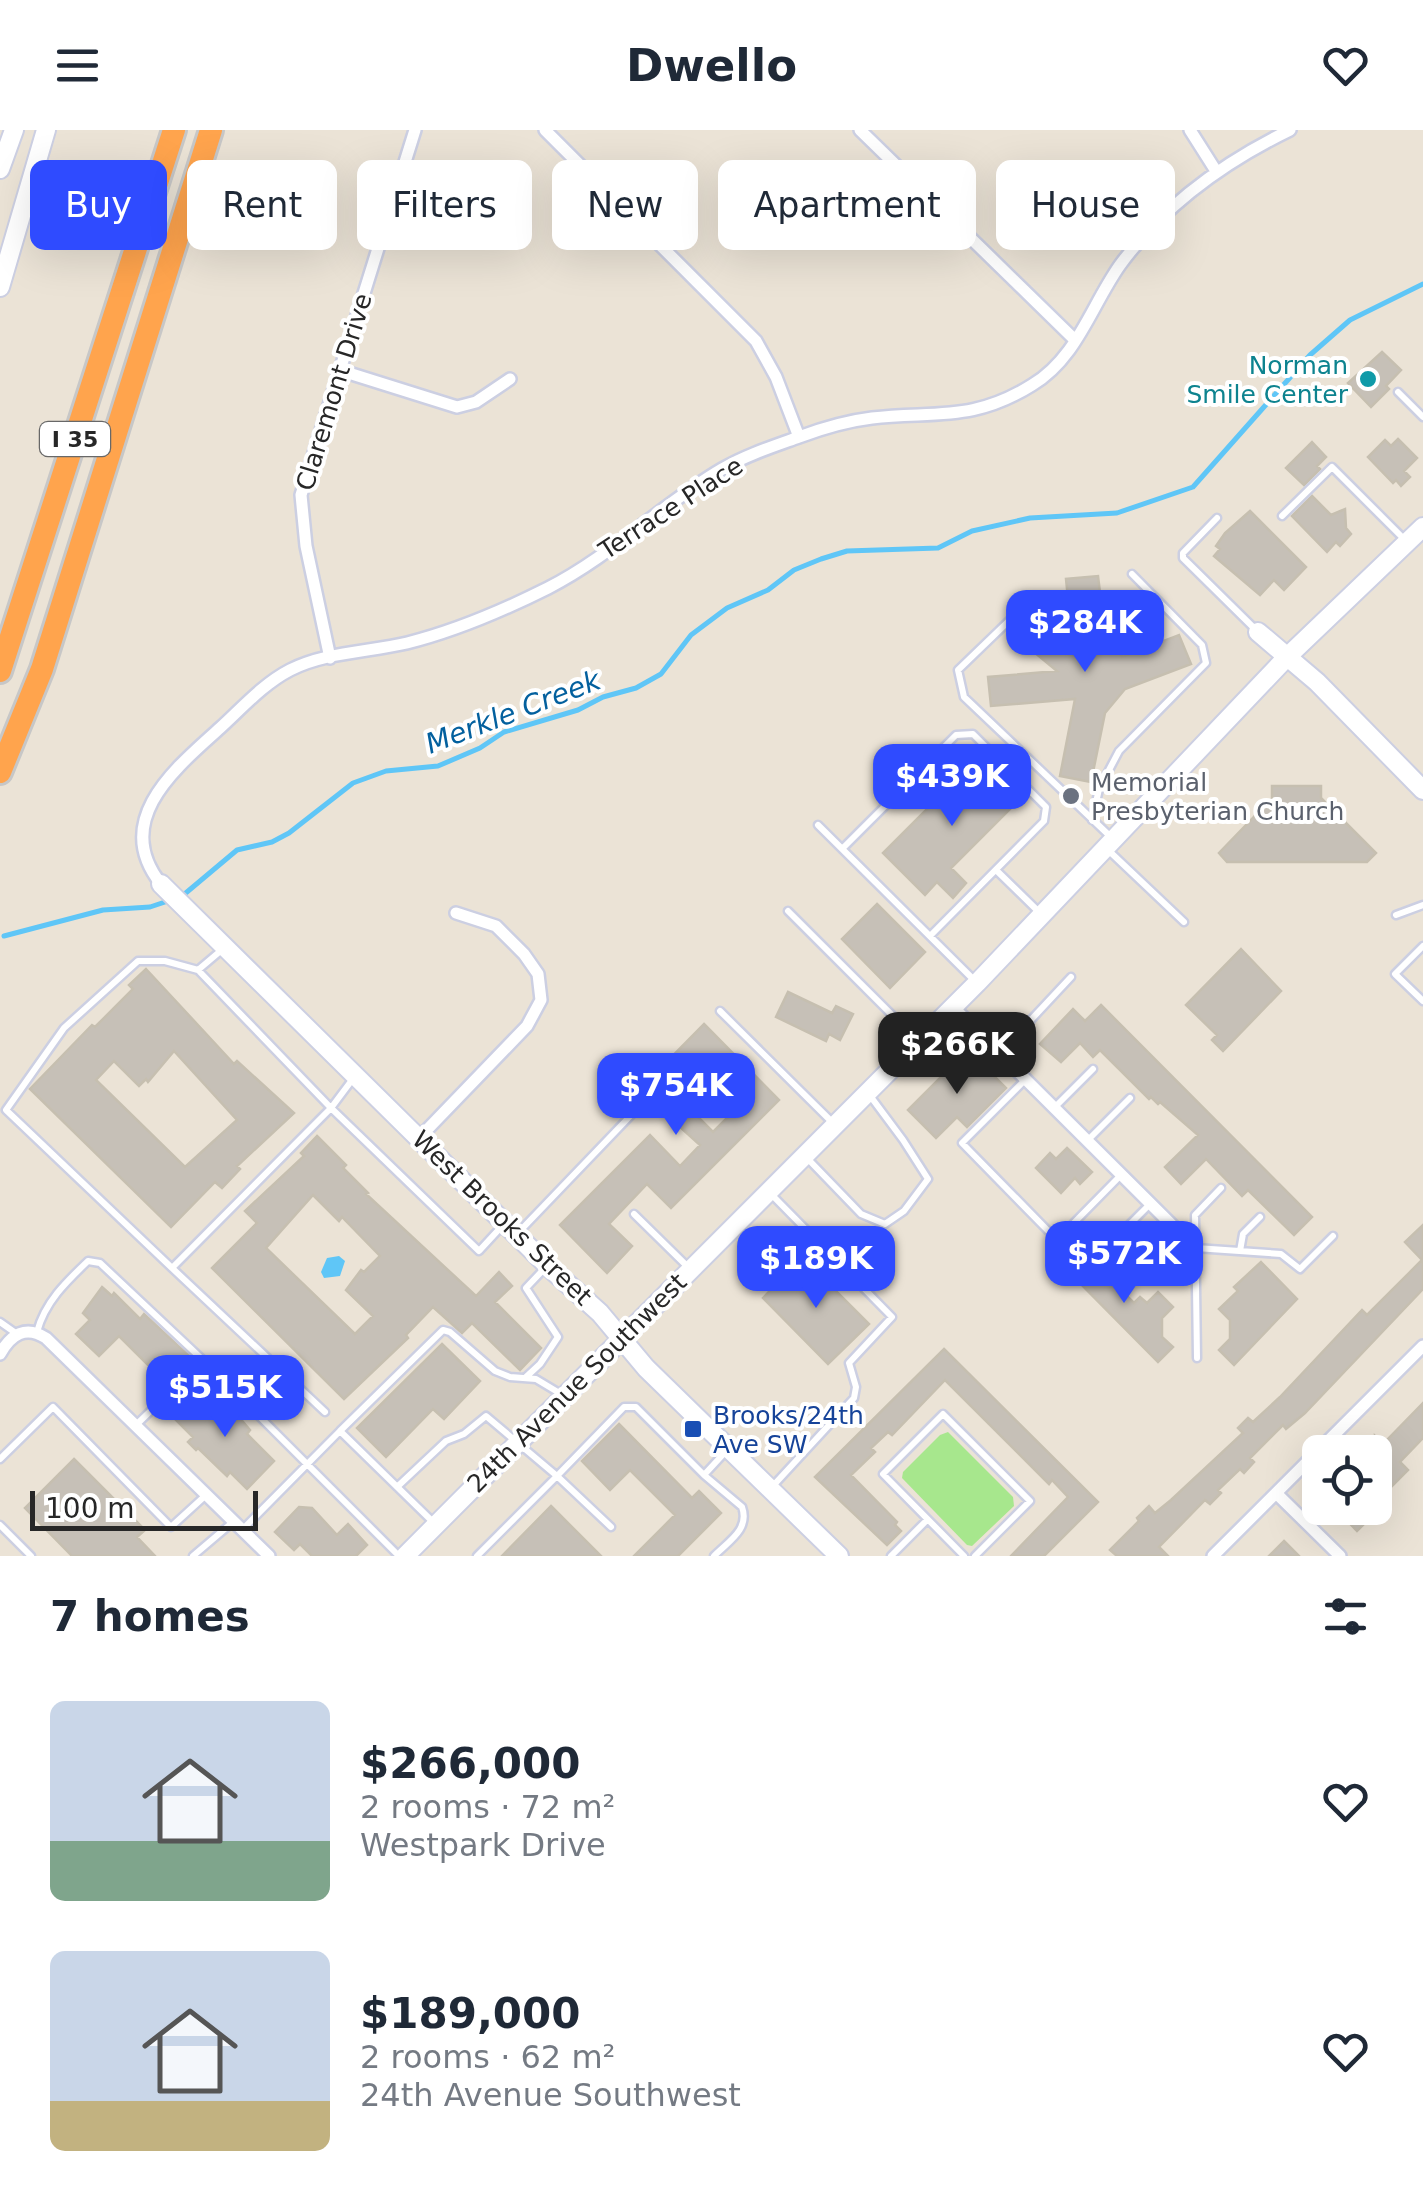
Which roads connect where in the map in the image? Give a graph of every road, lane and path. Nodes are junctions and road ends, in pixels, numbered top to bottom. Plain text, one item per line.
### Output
1 (14, 130) edge
2 (46, 130) edge
3 (174, 130) edge
4 (211, 130) edge
5 (415, 130) edge
6 (545, 130) edge
7 (860, 130) edge
8 (1190, 130) edge
9 (1290, 130) edge
10 (0, 168) edge
11 (1216, 171) junction
12 (0, 286) edge
13 (1076, 340) junction
14 (339, 370) junction
15 (510, 379) dead end
16 (1398, 392) dead end
17 (1423, 418) edge
18 (799, 437) junction
19 (1282, 516) dead end
20 (1217, 518) dead end
21 (1423, 527) edge
22 (1407, 542) junction
23 (1132, 574) dead end
24 (1014, 615) dead end
25 (1258, 632) joint
26 (6, 642) edge
27 (330, 658) junction
28 (1286, 658) junction
29 (0, 670) edge
30 (20, 723) junction
31 (0, 772) edge
32 (0, 787) edge
33 (1423, 790) edge
34 (1092, 820) junction
35 (818, 825) dead end
36 (1110, 844) junction
37 (842, 850) junction
38 (996, 870) junction
39 (160, 884) joint
40 (1423, 905) edge
41 (788, 911) dead end
42 (456, 913) dead end
43 (1042, 915) junction
44 (1396, 915) dead end
45 (1184, 922) dead end
46 (930, 936) junction
47 (1423, 946) edge
48 (224, 948) junction
49 (198, 970) junction
50 (1071, 976) dead end
51 (978, 982) junction
52 (1423, 1000) edge
53 (953, 1007) junction
54 (720, 1011) dead end
55 (919, 1041) junction
56 (1016, 1069) junction
57 (1093, 1069) dead end
58 (356, 1075) junction
59 (1026, 1079) junction
60 (867, 1092) junction
61 (1130, 1098) dead end
62 (331, 1108) junction
63 (1054, 1108) junction
64 (636, 1111) dead end
65 (834, 1124) junction
66 (420, 1137) junction
67 (1087, 1141) junction
68 (804, 1156) junction
69 (1121, 1175) junction
70 (1221, 1188) dead end
71 (768, 1191) junction
72 (1150, 1204) junction
73 (634, 1214) dead end
74 (1260, 1218) dead end
75 (1172, 1226) junction
76 (511, 1229) junction
77 (1334, 1236) dead end
78 (1112, 1243) dead end
79 (1195, 1248) junction
80 (1240, 1251) junction
81 (1109, 1254) dead end
82 (548, 1266) junction
83 (172, 1268) junction
84 (690, 1269) junction
85 (0, 1322) edge
86 (37, 1332) junction
87 (18, 1334) junction
88 (622, 1338) junction
89 (1423, 1346) edge
90 (0, 1354) edge
91 (1197, 1358) dead end
92 (203, 1360) junction
93 (525, 1378) junction
94 (564, 1395) junction
95 (325, 1412) dead end
96 (136, 1424) junction
97 (340, 1431) junction
98 (520, 1441) junction
99 (730, 1448) junction
100 (0, 1459) edge
101 (306, 1465) junction
102 (704, 1474) junction
103 (557, 1476) junction
104 (397, 1487) junction
105 (770, 1488) junction
106 (1276, 1493) junction
107 (206, 1494) junction
108 (927, 1520) junction
109 (0, 1525) edge
110 (238, 1525) junction
111 (436, 1525) junction
112 (611, 1527) dead end
113 (31, 1556) edge
114 (193, 1556) edge
115 (269, 1556) edge
116 (402, 1556) edge
117 (476, 1556) edge
118 (714, 1556) edge
119 (839, 1556) edge
120 (891, 1556) edge
121 (964, 1556) edge
122 (975, 1556) edge
123 (1213, 1556) edge
124 (1340, 1556) edge

1 - 10 main road
2 - 12 main road
3 - 26 highway, I 35
4 - 30 highway, I 35
5 - 14 street, Claremont Drive
6 - 18 street
7 - 13 street
8 - 11 street
9 - 11 street, Terrace Place
11 - 13 street, Terrace Place
13 - 18 street, Terrace Place
14 - 15 street
14 - 27 street, Claremont Drive
16 - 17 lane
18 - 27 street, Terrace Place
19 - 22 lane
20 - 25 lane
21 - 22 main road, 24th Avenue Southwest
22 - 28 main road, 24th Avenue Southwest
23 - 34 lane
24 - 34 lane
25 - 28 main road
26 - 29 highway, I 35
27 - 39 street, Terrace Place
28 - 33 main road
28 - 36 main road, 24th Avenue Southwest
30 - 31 highway, I 35
30 - 32 highway
34 - 36 lane
35 - 37 lane
36 - 43 main road, 24th Avenue Southwest
36 - 45 lane
37 - 38 lane
37 - 46 lane
38 - 43 lane
38 - 46 lane
39 - 48 main road, West Brooks Street
40 - 44 lane
41 - 55 lane
42 - 66 street
43 - 51 main road, 24th Avenue Southwest
46 - 51 lane
47 - 52 lane
48 - 49 lane
48 - 58 main road, West Brooks Street
49 - 62 lane
49 - 83 lane
50 - 56 lane
51 - 53 main road, 24th Avenue Southwest
53 - 55 main road, 24th Avenue Southwest
53 - 56 street
54 - 65 lane
55 - 60 main road, 24th Avenue Southwest
56 - 59 street
57 - 63 lane
58 - 62 lane
58 - 66 main road, West Brooks Street
59 - 63 street
59 - 69 lane
60 - 65 main road, 24th Avenue Southwest
60 - 68 lane
61 - 67 lane
62 - 76 lane
62 - 83 lane
63 - 67 street
64 - 76 lane
65 - 68 main road, 24th Avenue Southwest
66 - 76 main road, West Brooks Street
67 - 69 street
68 - 71 main road, 24th Avenue Southwest
69 - 72 street
70 - 79 lane
71 - 84 main road, 24th Avenue Southwest
71 - 105 lane
72 - 75 street
72 - 78 lane
73 - 84 lane
74 - 80 lane
75 - 79 street
75 - 81 lane
76 - 82 main road, West Brooks Street
77 - 80 lane
79 - 80 lane
79 - 91 lane
82 - 88 main road, West Brooks Street
82 - 93 lane
83 - 95 lane
84 - 88 main road, 24th Avenue Southwest
85 - 87 lane
86 - 87 street
86 - 92 lane
86 - 96 street
87 - 90 street
88 - 94 main road, 24th Avenue Southwest
88 - 99 main road, West Brooks Street
89 - 106 street
92 - 96 lane
92 - 101 lane
93 - 94 lane
93 - 97 lane
94 - 98 main road, 24th Avenue Southwest
96 - 107 street
97 - 101 lane
97 - 104 lane
98 - 103 lane
98 - 104 lane
98 - 111 main road, 24th Avenue Southwest
99 - 102 lane
99 - 105 main road, West Brooks Street
100 - 107 lane
101 - 110 lane
101 - 116 lane
102 - 103 lane
102 - 118 lane
103 - 112 lane
103 - 117 lane
104 - 111 lane
105 - 119 main road, West Brooks Street
106 - 123 street
106 - 124 street
107 - 110 street
108 - 120 lane
108 - 121 lane
108 - 122 lane
109 - 113 lane
110 - 114 lane
110 - 115 street
111 - 116 main road, 24th Avenue Southwest

